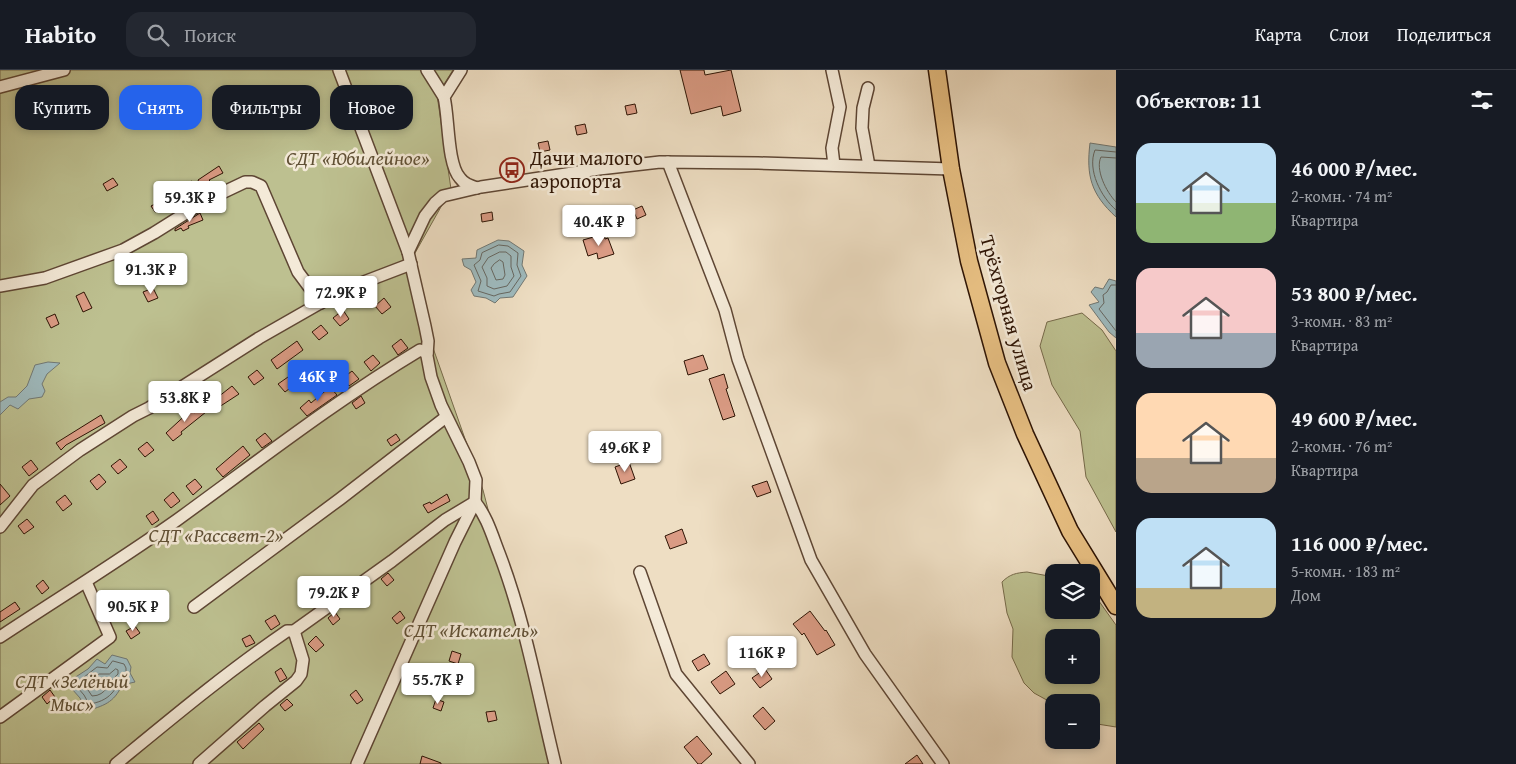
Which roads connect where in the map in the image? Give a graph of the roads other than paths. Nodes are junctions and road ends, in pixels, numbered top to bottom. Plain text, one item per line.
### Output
1 (64, 70) edge
2 (339, 70) edge
3 (427, 70) edge
4 (461, 70) edge
5 (832, 70) edge
6 (937, 70) edge
7 (0, 87) edge
8 (868, 88) dead end
9 (444, 97) junction
10 (668, 162) junction
11 (834, 165) junction
12 (869, 166) junction
13 (951, 169) junction
14 (477, 188) junction
15 (408, 252) junction
16 (411, 264) junction
17 (0, 286) edge
18 (320, 303) junction
19 (427, 353) junction
20 (446, 417) junction
21 (475, 502) junction
22 (0, 527) edge
23 (640, 572) dead end
24 (86, 582) junction
25 (194, 606) dead end
26 (1116, 606) edge
27 (294, 631) junction
28 (0, 637) edge
29 (0, 717) edge
30 (116, 764) edge
31 (199, 764) edge
32 (357, 764) edge
33 (556, 764) edge
34 (750, 764) edge
35 (943, 764) edge

1 - 7 street
2 - 15 street
3 - 9 street
4 - 9 street
5 - 11 street
6 - 13 highway, Трёхгорная улица
8 - 12 street
9 - 14 street
10 - 11 street
10 - 14 street
10 - 35 street
11 - 12 street
12 - 13 street
13 - 26 highway, Трёхгорная улица
14 - 15 street
15 - 16 street
16 - 18 street
16 - 19 street
17 - 18 street
18 - 22 street
19 - 20 street
19 - 24 street
20 - 21 street
20 - 25 street
21 - 27 street
21 - 32 street
21 - 33 street
23 - 34 street
24 - 28 street
24 - 29 street
27 - 30 street
27 - 31 street

